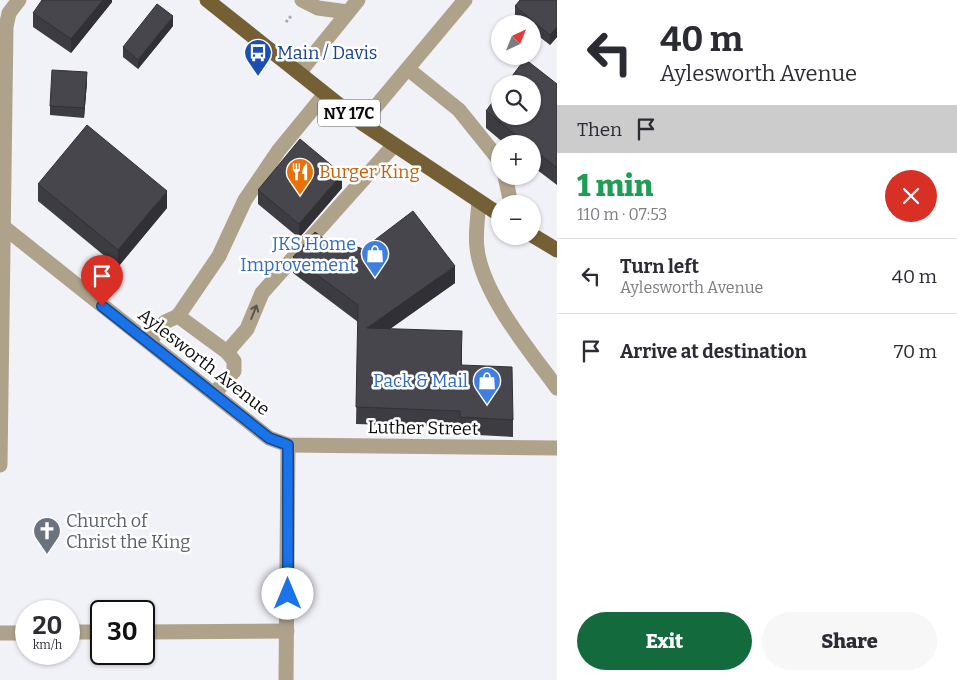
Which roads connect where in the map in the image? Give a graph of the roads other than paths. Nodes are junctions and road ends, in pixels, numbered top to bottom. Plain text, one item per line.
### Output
1 (19, 0) edge
2 (302, 0) edge
3 (465, 0) edge
4 (212, 2) edge
5 (353, 6) edge
6 (3, 64) edge
7 (408, 68) junction
8 (299, 73) junction
9 (325, 94) junction
10 (362, 123) junction
11 (394, 145) junction
12 (491, 150) edge
13 (479, 202) junction
14 (491, 209) edge
15 (4, 228) junction
16 (541, 239) edge
17 (541, 240) edge
18 (557, 244) edge
19 (557, 250) edge
20 (178, 316) junction
21 (1, 330) edge
22 (149, 342) junction
23 (228, 352) junction
24 (557, 388) edge
25 (214, 394) junction
26 (288, 445) junction
27 (557, 448) edge
28 (0, 465) edge
29 (287, 630) junction
30 (155, 632) edge
31 (0, 633) edge
32 (15, 633) edge
33 (286, 680) edge

1 - 6 street
2 - 5 street
3 - 7 street
4 - 8 main road, NY 17C
5 - 8 street
6 - 15 street
7 - 10 street
7 - 12 street
8 - 9 main road, NY 17C
9 - 10 main road, NY 17C
9 - 20 street
10 - 11 main road, NY 17C
11 - 13 main road, NY 17C
23 -> 11 street
13 - 14 main road, NY 17C
13 - 24 street
15 - 21 street
15 - 22 street, Aylesworth Avenue
16 - 18 main road
17 - 19 main road
20 - 22 street
20 - 23 street
21 - 28 street
22 - 25 street, Aylesworth Avenue
23 - 25 street
25 - 26 street, Aylesworth Avenue
26 - 27 street, Luther Street
26 - 29 street
29 - 30 street
29 - 33 street
31 - 32 street

